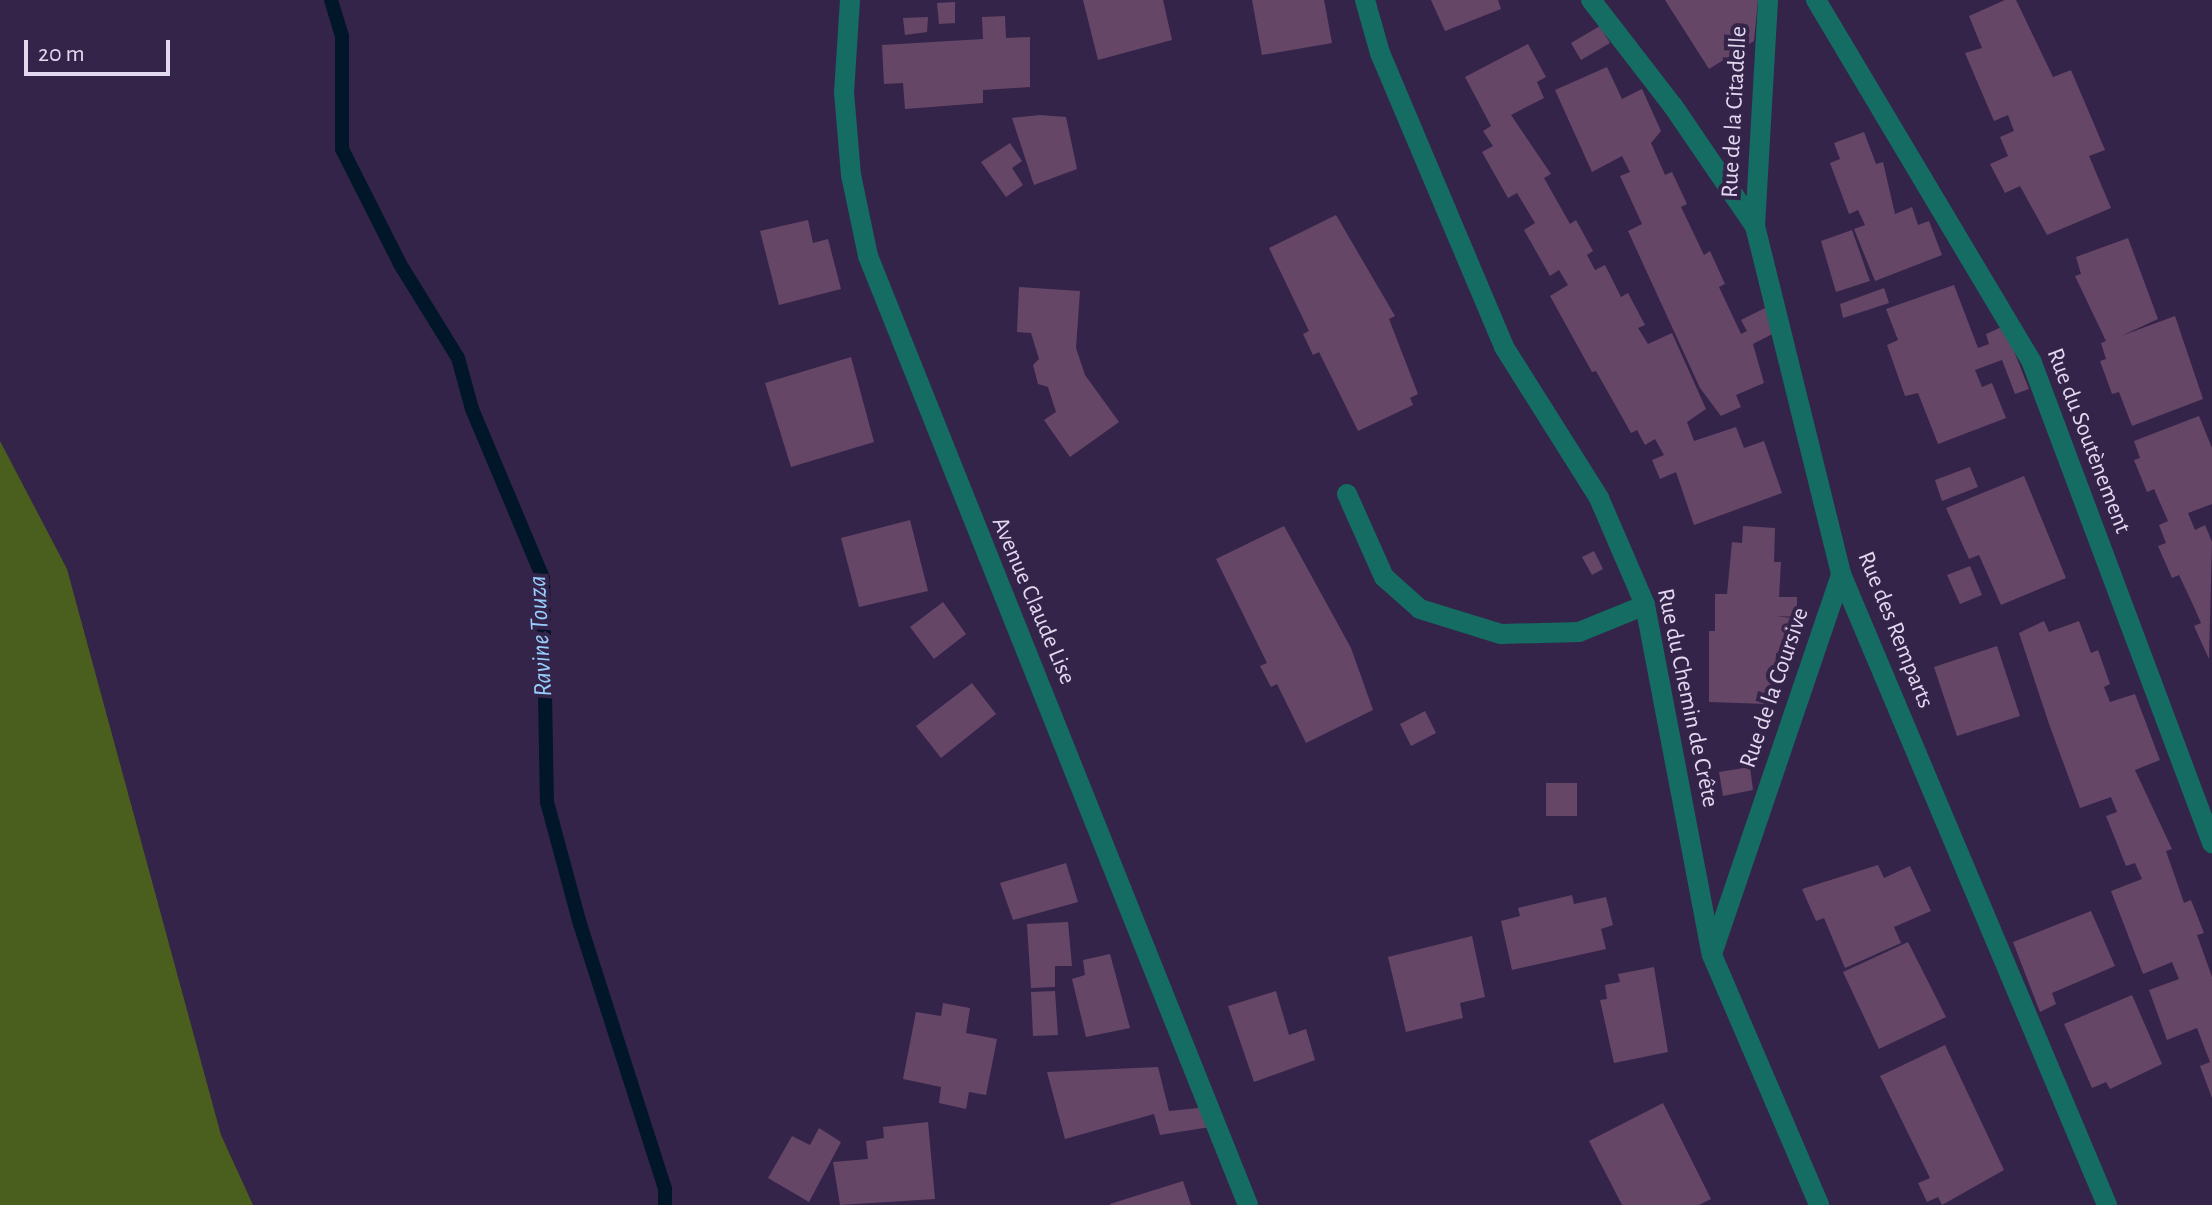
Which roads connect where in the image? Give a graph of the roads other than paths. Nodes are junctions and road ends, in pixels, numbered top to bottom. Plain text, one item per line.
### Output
1 (850, 0) edge
2 (1365, 0) edge
3 (1591, 0) edge
4 (1768, 0) edge
5 (1816, 0) edge
6 (1755, 226) junction
7 (1347, 494) dead end
8 (1841, 574) junction
9 (1645, 605) junction
10 (2212, 843) edge
11 (1712, 955) junction
12 (1248, 1205) edge
13 (1819, 1205) edge
14 (2107, 1205) edge

1 - 12 street, Avenue Claude Lise
2 - 9 street, Rue du Chemin de Crête
3 - 6 street, Rue des Remparts
4 - 6 street, Rue de la Citadelle
5 - 10 street, Rue du Soutènement
6 - 8 street, Rue des Remparts
7 - 9 street
8 - 11 street, Rue de la Coursive
8 - 14 street, Rue des Remparts
9 - 11 street, Rue du Chemin de Crête
11 - 13 street, Rue du Chemin de Crête

